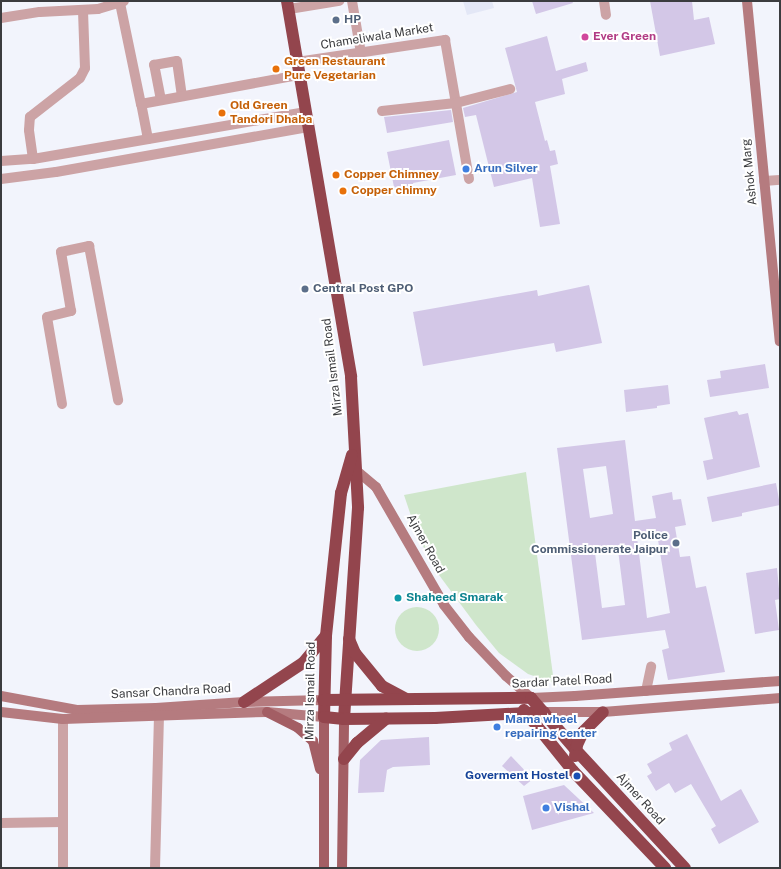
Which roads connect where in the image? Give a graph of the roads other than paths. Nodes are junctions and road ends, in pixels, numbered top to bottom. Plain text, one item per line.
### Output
1 (340, 1) edge
2 (352, 1) edge
3 (604, 1) edge
4 (747, 1) edge
5 (122, 2) edge
6 (288, 5) edge
7 (83, 11) junction
8 (606, 15) dead end
9 (1, 18) edge
10 (361, 53) junction
11 (297, 62) junction
12 (299, 75) junction
13 (510, 89) dead end
14 (182, 96) junction
15 (161, 100) junction
16 (456, 103) junction
17 (141, 104) junction
18 (382, 111) dead end
19 (306, 112) junction
20 (308, 127) junction
21 (148, 139) junction
22 (32, 159) junction
23 (1, 162) edge
24 (1, 179) edge
25 (469, 179) dead end
26 (780, 180) edge
27 (764, 182) junction
28 (780, 341) edge
29 (118, 400) dead end
30 (62, 404) dead end
31 (353, 467) junction
32 (326, 636) junction
33 (349, 638) junction
34 (651, 667) dead end
35 (506, 676) junction
36 (780, 681) edge
37 (646, 691) junction
38 (1, 696) edge
39 (531, 698) junction
40 (780, 698) edge
41 (407, 699) junction
42 (517, 699) junction
43 (323, 700) junction
44 (344, 700) junction
45 (244, 702) junction
46 (1, 712) edge
47 (267, 712) junction
48 (544, 712) junction
49 (603, 712) junction
50 (527, 714) junction
51 (159, 717) junction
52 (324, 717) junction
53 (386, 718) junction
54 (63, 719) junction
55 (344, 719) junction
56 (575, 749) junction
57 (344, 759) junction
58 (573, 771) junction
59 (324, 785) junction
60 (63, 822) junction
61 (1, 823) edge
62 (63, 868) edge
63 (156, 868) edge
64 (324, 868) edge
65 (342, 868) edge
66 (665, 868) edge
67 (685, 868) edge

1 - 6 street
2 - 10 street
3 - 8 street
4 - 27 street, Ashok Marg
5 - 7 street
5 - 17 street
6 - 11 highway, Mirza Ismail Road
7 - 9 street
7 - 22 street
10 - 11 street, Chameliwala Market
10 - 16 street, Chameliwala Market
11 - 12 highway, Mirza Ismail Road
12 - 14 street
12 - 19 highway, Mirza Ismail Road
13 - 16 street
14 - 15 street
14 - 15 street
15 - 17 street
16 - 18 street
16 - 25 street, Chameliwala Market
17 - 21 street
19 - 20 highway, Mirza Ismail Road
19 - 21 street
20 - 24 street
20 - 31 highway, Mirza Ismail Road
21 - 22 street
22 - 23 street
26 - 27 street
27 - 28 street, Ashok Marg
29 - 30 street
31 - 32 highway, Mirza Ismail Road
31 - 33 highway, Mirza Ismail Road
31 - 35 street, Ajmer Road
32 - 43 highway, Mirza Ismail Road
32 - 45 highway
33 - 41 highway
33 - 44 highway, Mirza Ismail Road
34 - 37 street
35 - 39 street, Ajmer Road
35 - 42 street, Ajmer Road
36 - 37 street, Sardar Patel Road
37 - 39 street, Sardar Patel Road
38 - 45 street, Sansar Chandra Road
39 - 42 highway, Sardar Patel Road
39 - 48 highway, Ajmer Road
40 - 49 street
41 - 42 highway, Sardar Patel Road
41 - 44 highway, Sardar Patel Road
42 - 50 highway
43 - 44 highway, Sansar Chandra Road
43 - 45 street, Sansar Chandra Road
43 - 52 highway, Mirza Ismail Road
44 - 55 highway, Mirza Ismail Road
46 - 54 street, Sansar Chandra Road
47 - 51 street, Sansar Chandra Road
47 - 52 street, Sansar Chandra Road
47 - 59 main road
48 - 49 street
48 - 50 highway
48 - 56 highway, Ajmer Road
49 - 56 highway
50 - 53 highway
50 - 58 highway
51 - 54 street, Sansar Chandra Road
51 - 63 street
52 - 55 highway, Sansar Chandra Road
52 - 59 main road, Mirza Ismail Road
53 - 55 highway
53 - 57 highway
54 - 60 street
55 - 57 main road
56 - 58 highway
56 - 67 highway, Ajmer Road
57 - 65 main road
58 - 66 highway
59 - 64 main road, Mirza Ismail Road
60 - 61 street
60 - 62 street

